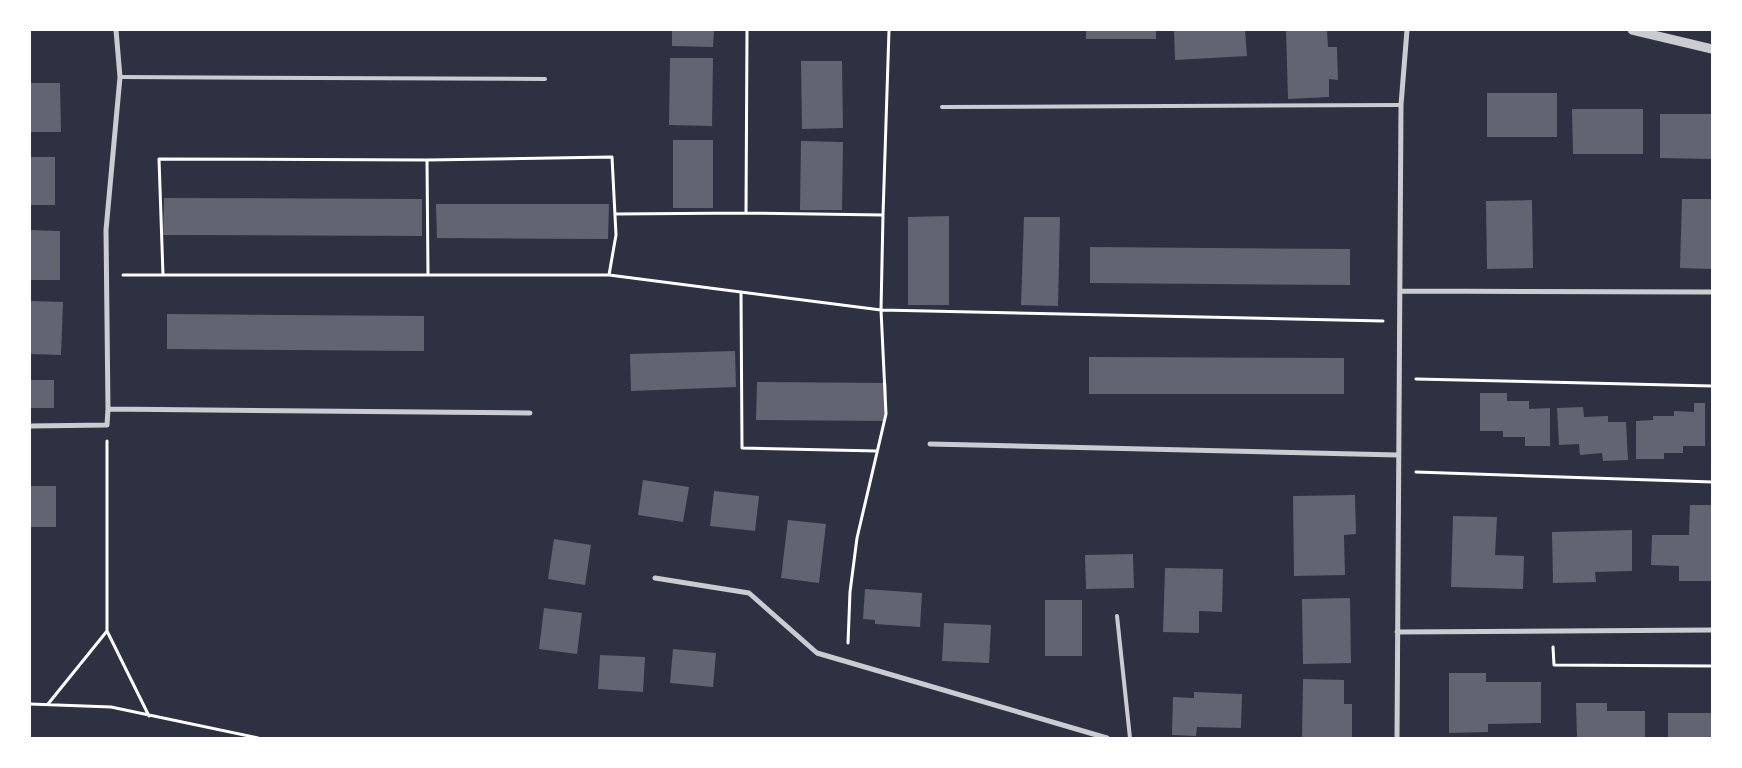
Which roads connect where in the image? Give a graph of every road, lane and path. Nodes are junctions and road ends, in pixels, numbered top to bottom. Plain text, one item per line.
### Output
1 (116, 30) edge
2 (747, 30) edge
3 (889, 30) edge
4 (1407, 30) edge
5 (1635, 30) edge
6 (1712, 49) edge
7 (120, 77) junction
8 (545, 79) dead end
9 (1401, 105) junction
10 (942, 107) dead end
11 (427, 160) junction
12 (746, 213) junction
13 (615, 214) junction
14 (883, 215) junction
15 (105, 275) junction
16 (163, 275) junction
17 (428, 275) junction
18 (609, 275) junction
19 (1400, 291) junction
20 (741, 292) junction
21 (1712, 292) edge
22 (881, 310) junction
23 (1398, 321) junction
24 (1398, 379) junction
25 (1712, 386) edge
26 (108, 409) junction
27 (530, 413) dead end
28 (107, 425) junction
29 (30, 426) edge
30 (930, 444) dead end
31 (878, 452) junction
32 (1398, 455) junction
33 (1398, 472) junction
34 (1712, 482) edge
35 (655, 578) dead end
36 (1116, 616) dead end
37 (1712, 630) edge
38 (107, 631) junction
39 (1553, 631) junction
40 (1397, 632) junction
41 (847, 661) junction
42 (1712, 666) edge
43 (30, 704) edge
44 (48, 705) junction
45 (149, 716) junction
46 (258, 738) edge
47 (1107, 738) edge
48 (1130, 738) edge
49 (1397, 738) edge

1 - 7 street
2 - 12 path
3 - 14 path
4 - 9 street
5 - 6 street
7 - 8 lane
7 - 15 street
9 - 10 lane
9 - 19 street
11 - 13 path
11 - 16 path
11 - 17 path
12 - 13 path
12 - 14 path
13 - 18 path
14 - 22 path
15 - 16 path
15 - 26 street
16 - 17 path
17 - 18 path
18 - 20 path
19 - 21 street
19 - 23 street
20 - 22 path
20 - 31 path
22 - 23 path
22 - 31 path
23 - 24 street
24 - 25 path
24 - 32 street
26 - 27 street
26 - 28 street
28 - 29 street
28 - 38 path
30 - 32 street
31 - 41 path
32 - 33 street
33 - 34 path
33 - 40 street
35 - 41 street
36 - 48 lane
37 - 39 street
38 - 44 path
38 - 45 path
39 - 40 street
39 - 42 path
40 - 49 street
41 - 47 street
43 - 44 path
44 - 45 path
45 - 46 path

